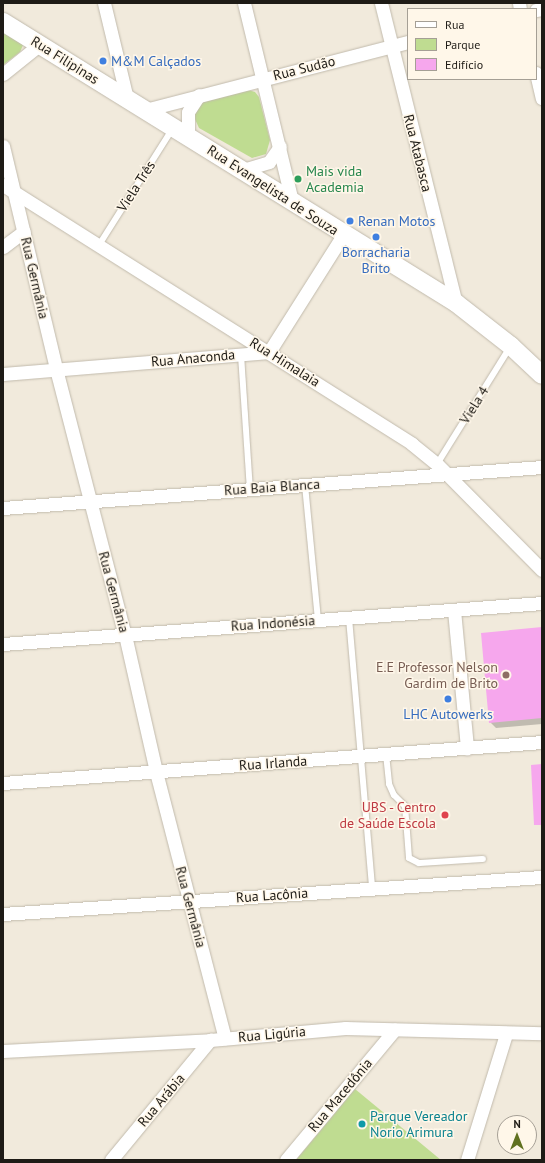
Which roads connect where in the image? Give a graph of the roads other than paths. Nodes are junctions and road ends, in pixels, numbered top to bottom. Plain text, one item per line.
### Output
1 (104, 3) edge
2 (244, 3) edge
3 (381, 3) edge
4 (3, 22) edge
5 (407, 42) edge
6 (39, 45) junction
7 (391, 46) junction
8 (118, 65) junction
9 (3, 74) edge
10 (537, 77) edge
11 (263, 78) junction
12 (99, 82) junction
13 (199, 95) junction
14 (542, 98) edge
15 (127, 99) junction
16 (145, 110) junction
17 (181, 132) junction
18 (3, 146) edge
19 (280, 146) junction
20 (243, 170) junction
21 (3, 185) edge
22 (15, 192) junction
23 (292, 201) junction
24 (24, 231) junction
25 (343, 235) junction
26 (99, 245) junction
27 (3, 247) edge
28 (456, 303) junction
29 (511, 346) junction
30 (269, 352) junction
31 (241, 354) junction
32 (56, 370) junction
33 (3, 374) edge
34 (542, 375) edge
35 (437, 464) junction
36 (542, 467) edge
37 (447, 474) junction
38 (305, 485) junction
39 (250, 489) junction
40 (90, 502) junction
41 (3, 508) edge
42 (542, 570) edge
43 (542, 603) edge
44 (454, 610) junction
45 (349, 618) junction
46 (318, 620) junction
47 (125, 635) junction
48 (3, 644) edge
49 (542, 742) edge
50 (467, 748) junction
51 (386, 754) junction
52 (360, 756) junction
53 (156, 772) junction
54 (3, 783) edge
55 (483, 859) dead end
56 (542, 877) edge
57 (372, 888) junction
58 (189, 902) junction
59 (3, 914) edge
60 (394, 1029) junction
61 (542, 1033) edge
62 (506, 1034) junction
63 (225, 1038) junction
64 (210, 1040) junction
65 (3, 1051) edge
66 (111, 1160) edge
67 (286, 1160) edge
68 (467, 1160) edge

1 - 8 street
2 - 11 street
3 - 7 street, Rua Atabasca
4 - 6 main road, Rua Filipinas
5 - 7 street, Rua Sudão
6 - 9 street
6 - 12 main road, Rua Filipinas
7 - 11 street, Rua Sudão
7 - 28 street, Rua Atabasca
8 - 12 street
8 - 15 street
10 - 14 street
11 - 13 street, Rua Sudão
11 - 19 street
12 - 15 main road, Rua Filipinas
13 - 16 street, Rua Sudão
13 - 17 street
15 - 16 main road, Rua Evangelista de Souza
16 - 17 main road, Rua Evangelista de Souza
17 - 20 main road, Rua Evangelista de Souza
17 - 26 lane, Viela Três
18 - 22 street, Rua Germânia
19 - 20 street
19 - 23 street
20 - 23 main road, Rua Evangelista de Souza
21 - 22 street, Rua Himalaia
22 - 24 street, Rua Germânia
22 - 26 street, Rua Himalaia
23 - 25 main road, Rua Evangelista de Souza
24 - 27 street
24 - 32 street, Rua Germânia
25 - 28 main road, Rua Evangelista de Souza
25 - 30 street
26 - 30 street, Rua Himalaia
28 - 29 main road, Rua Evangelista de Souza
29 - 34 main road, Rua Evangelista de Souza
29 - 35 lane, Viela 4
30 - 31 street, Rua Anaconda
30 - 35 street, Rua Himalaia
31 - 32 street, Rua Anaconda
31 - 39 lane
32 - 33 street, Rua Anaconda
32 - 40 street, Rua Germânia
35 - 37 street, Rua Himalaia
36 - 37 street, Rua Baia Blanca
37 - 38 street, Rua Baia Blanca
37 - 42 street, Rua Himalaia
38 - 39 street, Rua Baia Blanca
38 - 46 lane
39 - 40 street, Rua Baia Blanca
40 - 41 street, Rua Baia Blanca
40 - 47 street, Rua Germânia
43 - 44 street, Rua Indonésia
44 - 45 street, Rua Indonésia
44 - 50 street
45 - 46 street, Rua Indonésia
45 - 52 lane
46 - 47 street, Rua Indonésia
47 - 48 street, Rua Indonésia
47 - 53 street, Rua Germânia
49 - 50 street, Rua Irlanda
50 - 51 street, Rua Irlanda
51 - 52 street, Rua Irlanda
51 - 55 lane
52 - 53 street, Rua Irlanda
52 - 57 lane
53 - 54 street, Rua Irlanda
53 - 58 street, Rua Germânia
56 - 57 street, Rua Lacônia
57 - 58 street, Rua Lacônia
58 - 59 street, Rua Lacônia
58 - 63 street, Rua Germânia
60 - 62 street, Rua Ligúria
60 - 63 street, Rua Ligúria
60 - 67 street, Rua Macedônia
61 - 62 street, Rua Ligúria
62 - 68 street
63 - 64 street, Rua Ligúria
64 - 65 street, Rua Ligúria
64 - 66 street, Rua Arábia

